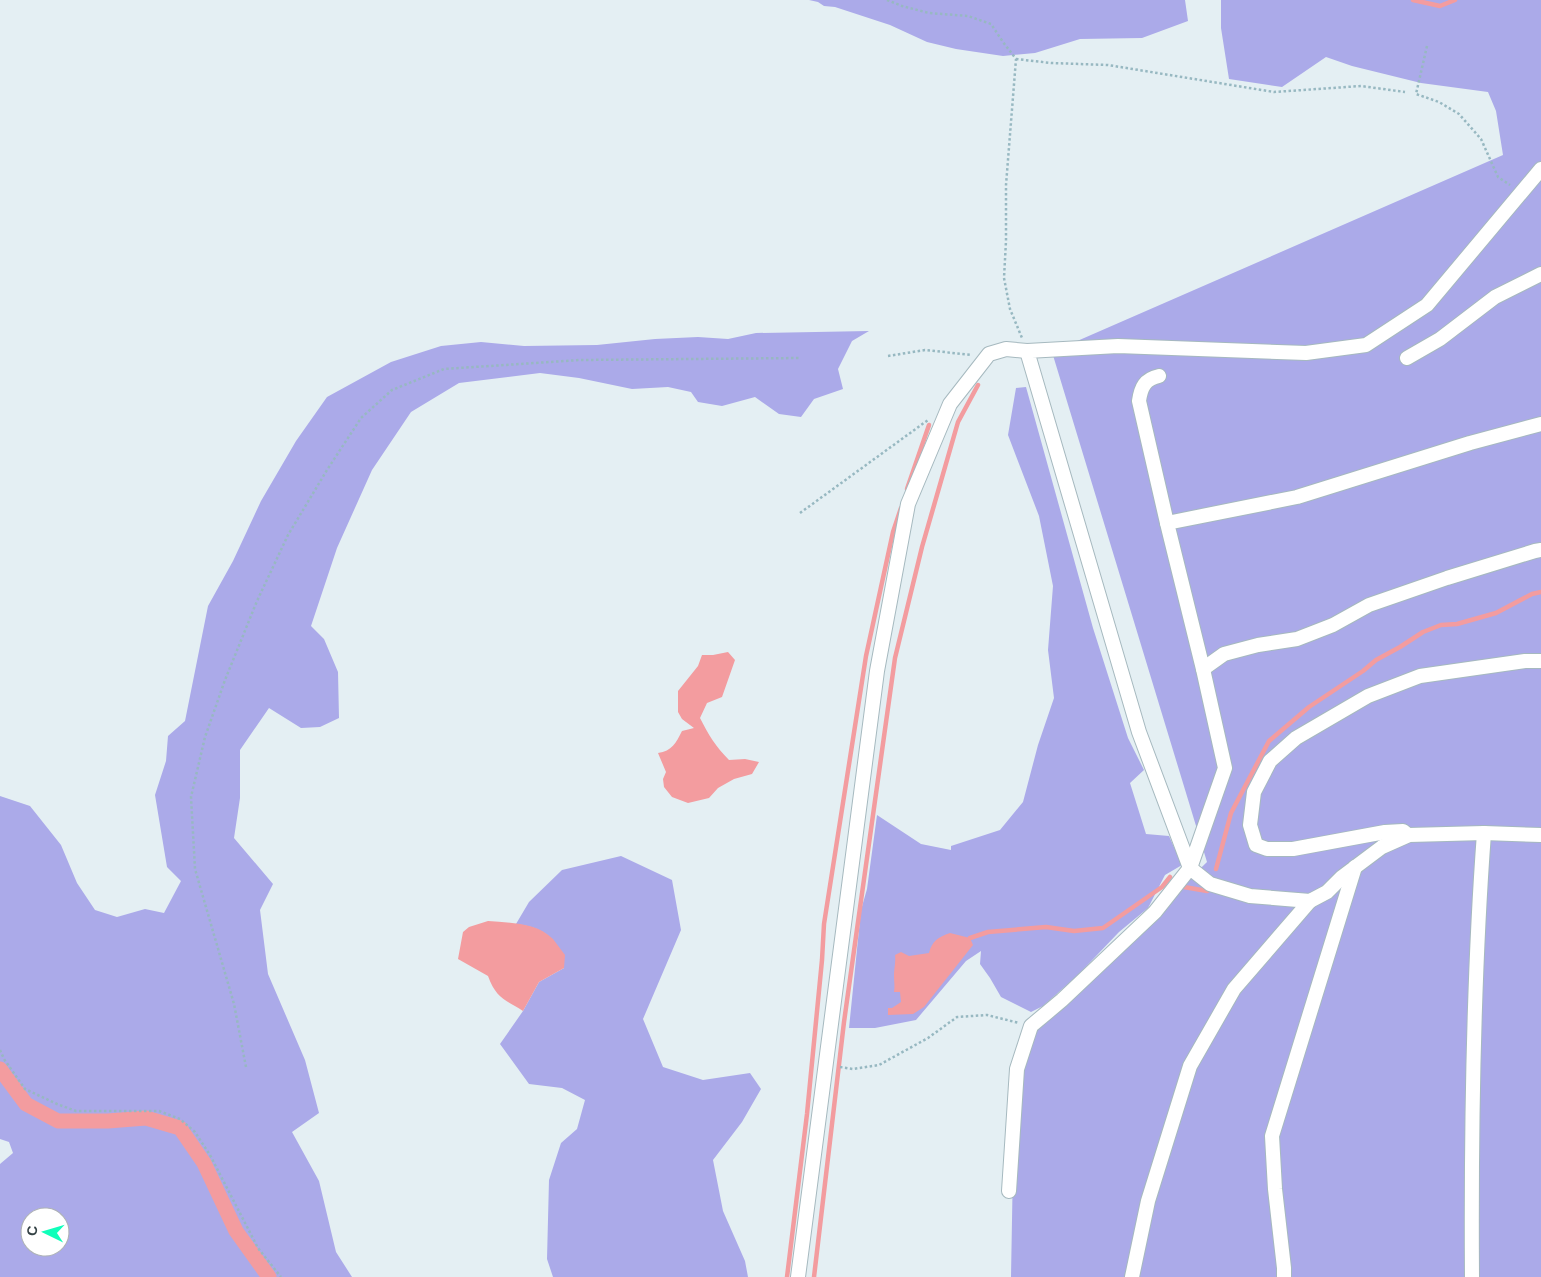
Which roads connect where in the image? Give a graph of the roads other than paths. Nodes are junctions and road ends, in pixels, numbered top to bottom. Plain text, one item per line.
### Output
1 (1541, 169) edge
2 (1541, 274) edge
3 (1027, 351) junction
4 (1407, 358) dead end
5 (1160, 376) dead end
6 (1541, 424) edge
7 (1167, 523) junction
8 (1541, 550) edge
9 (1541, 661) edge
10 (1203, 669) junction
11 (1484, 833) junction
12 (1409, 835) junction
13 (1541, 835) edge
14 (1355, 866) junction
15 (1190, 868) junction
16 (1310, 901) junction
17 (1008, 1191) dead end
18 (798, 1277) edge
19 (1132, 1277) edge
20 (1284, 1277) edge
21 (1472, 1277) edge

1 - 3 street
2 - 4 street
3 - 15 street
3 - 18 street
5 - 7 street
6 - 7 street
7 - 10 street
8 - 10 street
9 - 12 street
10 - 15 street
11 - 12 street
11 - 13 street
11 - 21 street
12 - 14 street
14 - 16 street
14 - 20 street
15 - 16 street
15 - 17 street
16 - 19 street

